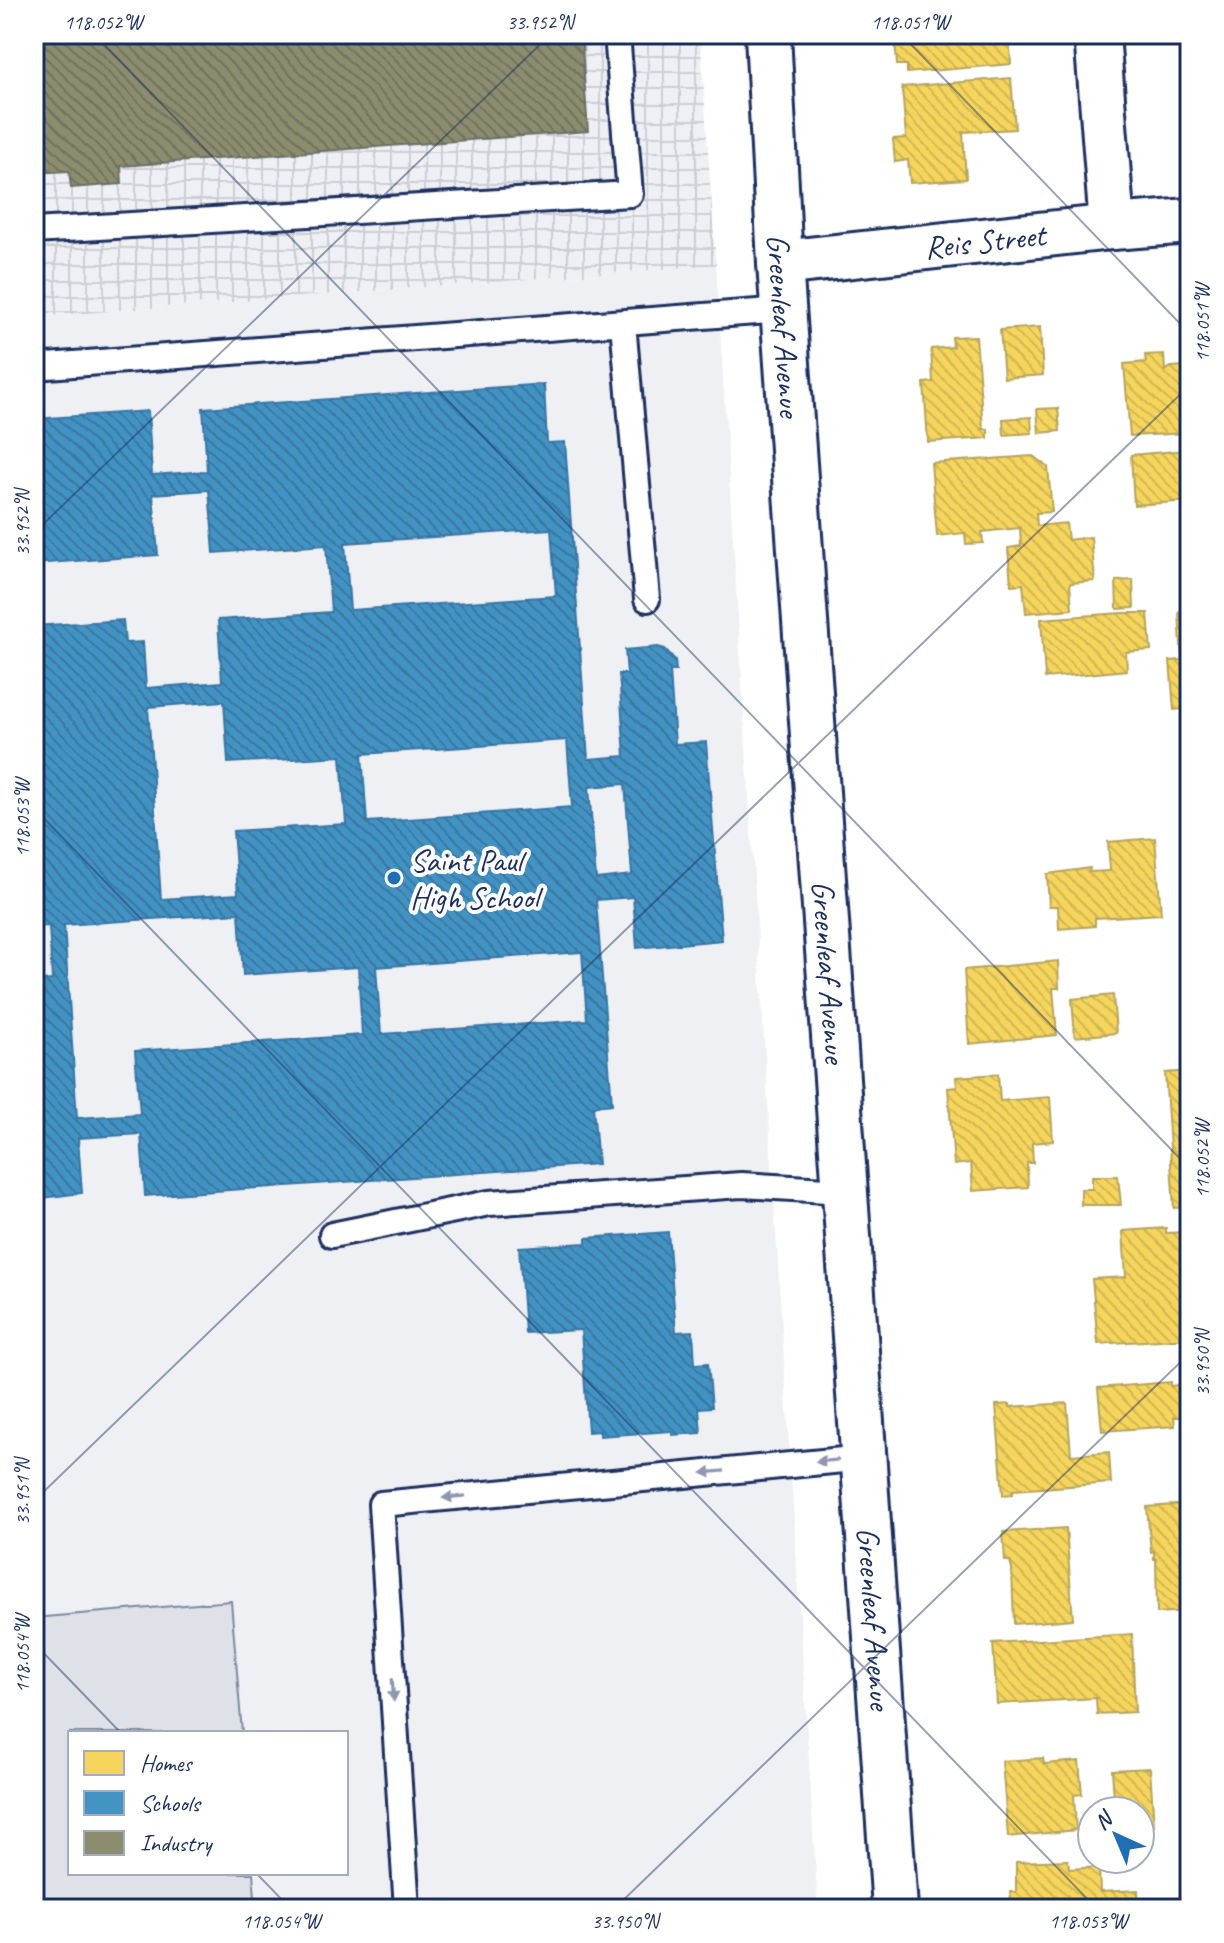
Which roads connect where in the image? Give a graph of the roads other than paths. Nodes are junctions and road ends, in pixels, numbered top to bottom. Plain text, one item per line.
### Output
1 (617, 34) edge
2 (768, 34) edge
3 (1097, 34) edge
4 (1190, 221) edge
5 (1112, 227) junction
6 (34, 231) edge
7 (780, 263) junction
8 (783, 310) junction
9 (623, 323) junction
10 (34, 367) edge
11 (647, 599) dead end
12 (845, 1191) junction
13 (332, 1235) dead end
14 (864, 1458) junction
15 (407, 1909) edge
16 (895, 1909) edge

1 - 6 lane
2 - 7 main road, Greenleaf Avenue
3 - 5 main road
4 - 5 main road, Reis Street
5 - 7 main road, Reis Street
7 - 8 main road, Greenleaf Avenue
8 - 9 lane
8 - 12 main road, Greenleaf Avenue
9 - 10 lane
9 - 11 lane
12 - 13 lane
12 - 14 main road, Greenleaf Avenue
14 -> 15 lane
14 - 16 main road, Greenleaf Avenue

